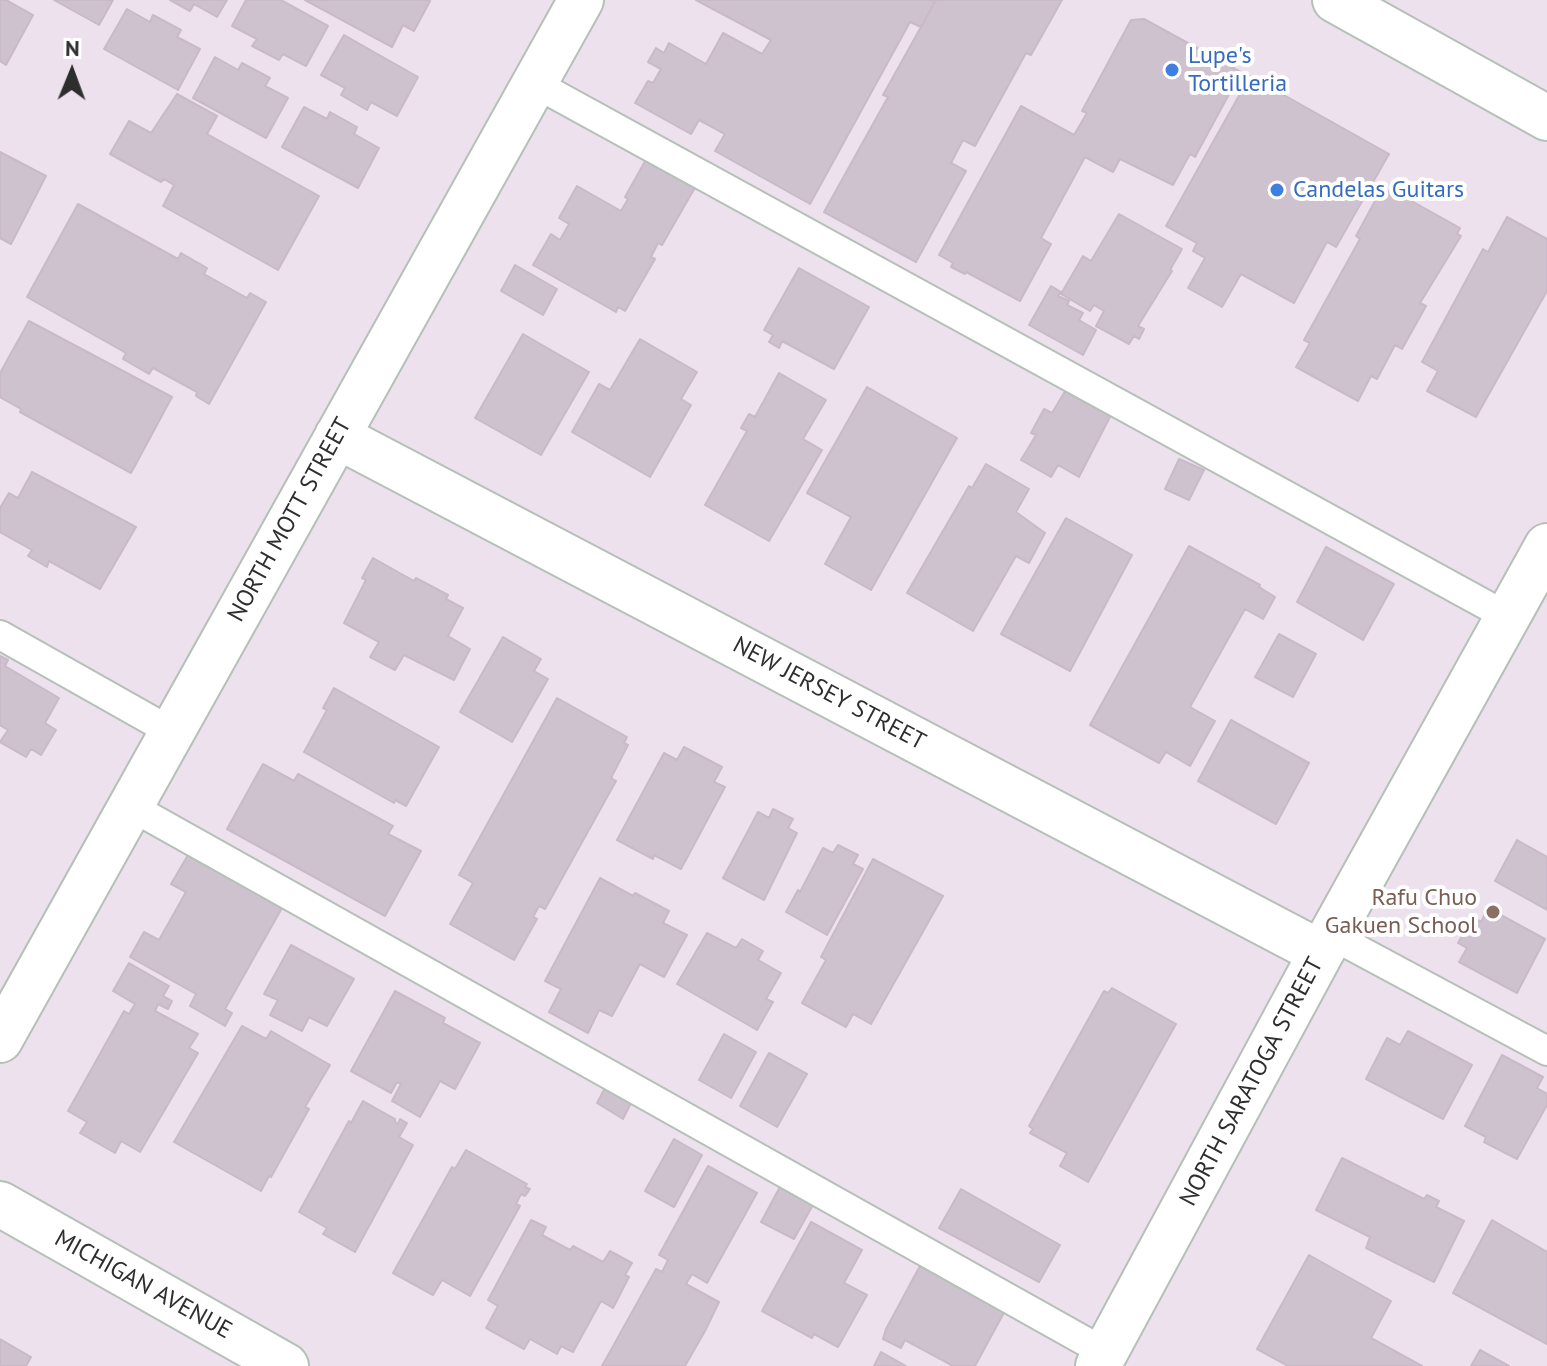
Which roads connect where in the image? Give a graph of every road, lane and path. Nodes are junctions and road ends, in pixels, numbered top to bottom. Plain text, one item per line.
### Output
1 (581, 0) edge
2 (1335, 0) edge
3 (534, 83) junction
4 (1547, 118) edge
5 (337, 436) junction
6 (1547, 546) edge
7 (1508, 617) junction
8 (0, 635) edge
9 (172, 732) junction
10 (130, 806) junction
11 (1326, 944) junction
12 (0, 1040) edge
13 (1547, 1051) edge
14 (0, 1204) edge
15 (1102, 1360) edge
16 (286, 1366) edge

1 - 3 street, NORTH MOTT STREET
2 - 4 street
3 - 5 street, NORTH MOTT STREET
3 - 7 lane
5 - 9 street, NORTH MOTT STREET
5 - 11 street, NEW JERSEY STREET
6 - 7 street, NORTH SARATOGA STREET
7 - 11 street, NORTH SARATOGA STREET
8 - 9 lane
9 - 10 street, NORTH MOTT STREET
10 - 12 street, NORTH MOTT STREET
10 - 15 lane
11 - 13 lane
11 - 15 street, NORTH SARATOGA STREET
14 - 16 street, MICHIGAN AVENUE

